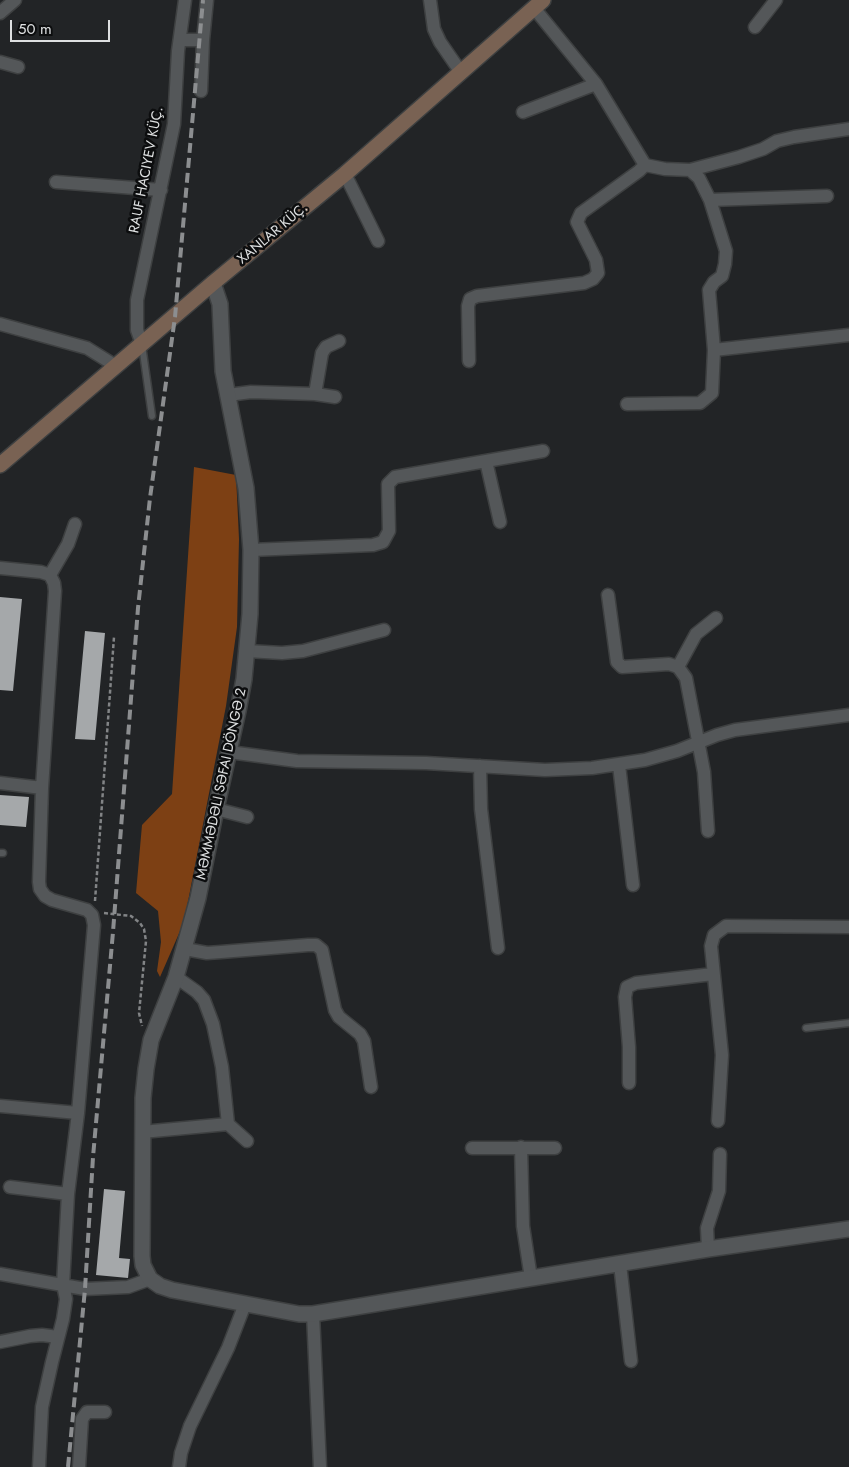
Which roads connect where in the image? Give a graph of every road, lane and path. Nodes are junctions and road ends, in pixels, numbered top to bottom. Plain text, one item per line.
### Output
1 (185, 0) edge
2 (207, 0) edge
3 (430, 0) edge
4 (776, 0) edge
5 (12, 1) edge
6 (539, 4) edge
7 (0, 14) edge
8 (755, 27) dead end
9 (180, 40) junction
10 (203, 40) junction
11 (0, 62) edge
12 (18, 67) dead end
13 (460, 71) junction
14 (596, 84) junction
15 (201, 90) dead end
16 (523, 112) dead end
17 (849, 129) edge
18 (645, 165) junction
19 (690, 170) junction
20 (344, 174) junction
21 (56, 182) dead end
22 (161, 190) junction
23 (827, 196) dead end
24 (710, 200) junction
25 (378, 241) dead end
26 (213, 283) junction
27 (0, 324) edge
28 (849, 335) edge
29 (339, 341) dead end
30 (142, 344) junction
31 (714, 350) junction
32 (469, 361) dead end
33 (116, 366) junction
34 (315, 394) junction
35 (228, 395) junction
36 (335, 397) dead end
37 (627, 404) dead end
38 (152, 416) dead end
39 (543, 451) dead end
40 (486, 461) junction
41 (0, 465) edge
42 (500, 522) dead end
43 (75, 524) dead end
44 (251, 550) junction
45 (0, 568) edge
46 (50, 575) junction
47 (608, 595) dead end
48 (716, 618) dead end
49 (384, 630) dead end
50 (114, 637) dead end
51 (247, 651) junction
52 (678, 667) junction
53 (849, 715) edge
54 (699, 742) junction
55 (229, 752) junction
56 (619, 765) junction
57 (480, 766) junction
58 (0, 783) edge
59 (42, 788) junction
60 (216, 809) junction
61 (247, 818) dead end
62 (708, 830) dead end
63 (632, 885) dead end
64 (92, 915) junction
65 (849, 928) edge
66 (498, 948) dead end
67 (185, 949) junction
68 (713, 974) junction
69 (176, 977) junction
70 (849, 1023) edge
71 (806, 1028) dead end
72 (151, 1040) junction
73 (629, 1083) dead end
74 (371, 1087) dead end
75 (0, 1106) edge
76 (78, 1113) junction
77 (718, 1121) dead end
78 (228, 1124) junction
79 (142, 1132) junction
80 (247, 1141) dead end
81 (522, 1147) junction
82 (472, 1148) dead end
83 (555, 1148) dead end
84 (720, 1154) dead end
85 (10, 1187) dead end
86 (68, 1194) junction
87 (849, 1229) edge
88 (708, 1249) junction
89 (620, 1264) junction
90 (0, 1274) edge
91 (531, 1278) junction
92 (150, 1279) junction
93 (63, 1285) junction
94 (245, 1304) junction
95 (313, 1314) junction
96 (58, 1337) junction
97 (0, 1342) edge
98 (630, 1361) dead end
99 (105, 1412) dead end
100 (39, 1467) edge
101 (79, 1467) edge
102 (179, 1467) edge
103 (320, 1467) edge

1 - 9 street
2 - 10 street
3 - 13 street
4 - 8 street
5 - 7 street
6 - 13 main road, XANLAR KÜÇ.
6 - 14 street
9 - 10 street
9 - 22 street
10 - 15 street
11 - 12 street
13 - 20 main road, XANLAR KÜÇ.
14 - 16 street
14 - 18 street
17 - 19 street
18 - 19 street
18 - 32 street
19 - 24 street
20 - 25 street
20 - 26 main road, XANLAR KÜÇ.
21 - 22 street
22 - 30 street
23 - 24 street
24 - 31 street
26 - 30 main road, XANLAR KÜÇ.
26 - 35 street, MƏMMƏDƏLI SƏFAI DÖNGƏ 2
27 - 33 street
28 - 31 street
29 - 34 street
30 - 33 main road, XANLAR KÜÇ.
30 - 38 lane
31 - 37 street
33 - 41 main road, XANLAR KÜÇ.
34 - 35 street
34 - 36 street
35 - 44 street, MƏMMƏDƏLI SƏFAI DÖNGƏ 2
39 - 40 street
40 - 42 street
40 - 44 street
43 - 46 street
44 - 51 street, MƏMMƏDƏLI SƏFAI DÖNGƏ 2
45 - 46 street
46 - 59 street
47 - 52 street
48 - 52 street
49 - 51 street
50 - 64 path
51 - 55 street, MƏMMƏDƏLI SƏFAI DÖNGƏ 2
52 - 54 street
53 - 54 street
54 - 56 street
54 - 62 street
55 - 57 street
55 - 60 street, MƏMMƏDƏLI SƏFAI DÖNGƏ 2
56 - 57 street
56 - 63 street
57 - 66 street
58 - 59 street
59 - 64 street
60 - 61 street
60 - 67 street, MƏMMƏDƏLI SƏFAI DÖNGƏ 2
64 - 72 path
64 - 76 street
65 - 68 street
67 - 69 street, MƏMMƏDƏLI SƏFAI DÖNGƏ 2
67 - 74 street
68 - 73 street
68 - 77 street
69 - 72 street, MƏMMƏDƏLI SƏFAI DÖNGƏ 2
69 - 78 street
70 - 71 lane
72 - 79 street, MƏMMƏDƏLI SƏFAI DÖNGƏ 2
75 - 76 street
76 - 86 street
78 - 79 street
78 - 80 street
79 - 92 street, MƏMMƏDƏLI SƏFAI DÖNGƏ 2
81 - 82 street
81 - 83 street
81 - 91 street
84 - 88 street
85 - 86 street
86 - 93 street
87 - 88 street
88 - 89 street
89 - 91 street
89 - 98 street
90 - 93 street
91 - 95 street
92 - 93 street
92 - 94 street
93 - 96 street
94 - 95 street
94 - 102 street
95 - 103 street
96 - 97 street
96 - 100 street
99 - 101 street

